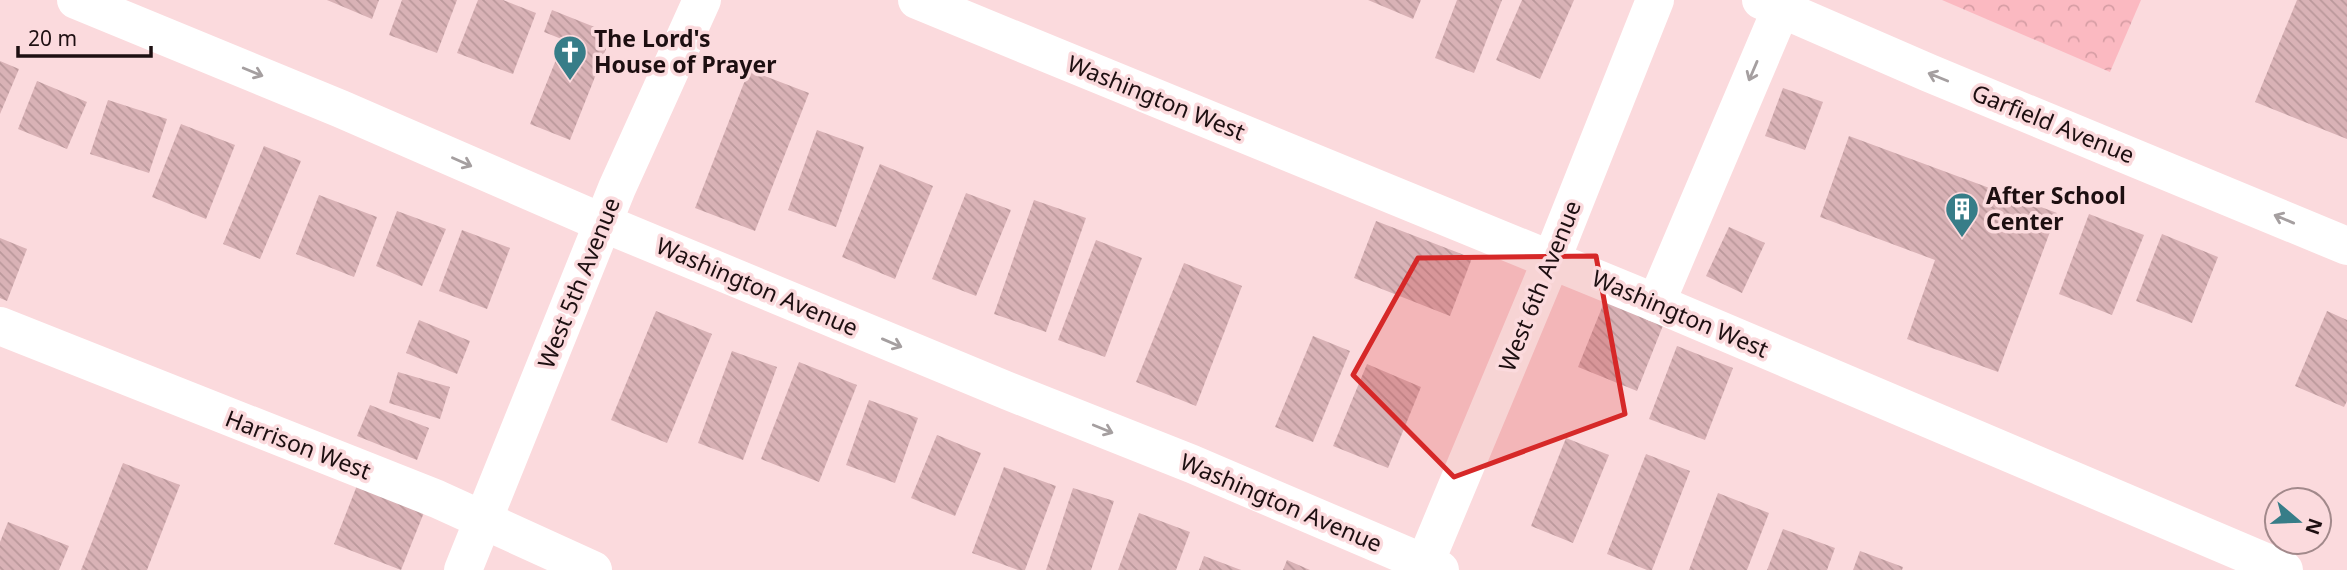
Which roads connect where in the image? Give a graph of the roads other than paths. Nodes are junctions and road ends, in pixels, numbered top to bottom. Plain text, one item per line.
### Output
1 (76, 0) edge
2 (702, 0) edge
3 (917, 0) edge
4 (1655, 0) edge
5 (1771, 4) edge
6 (603, 223) junction
7 (2347, 246) edge
8 (1551, 261) junction
9 (1656, 303) junction
10 (0, 326) edge
11 (482, 521) junction
12 (1429, 568) edge
13 (463, 570) edge
14 (593, 570) edge
15 (2284, 570) edge

1 -> 6 street, Washington Avenue
2 - 6 street, West 5th Avenue
3 - 8 street, Washington West
4 - 8 street, West 6th Avenue
7 -> 5 street, Garfield Avenue
5 -> 9 street
6 - 11 street, West 5th Avenue
6 -> 12 street, Washington Avenue
8 - 9 street, Washington West
8 - 12 street, West 6th Avenue
9 - 15 street, Washington West
10 - 11 street, Harrison West
11 - 13 street, West 5th Avenue
11 - 14 street, Harrison West

